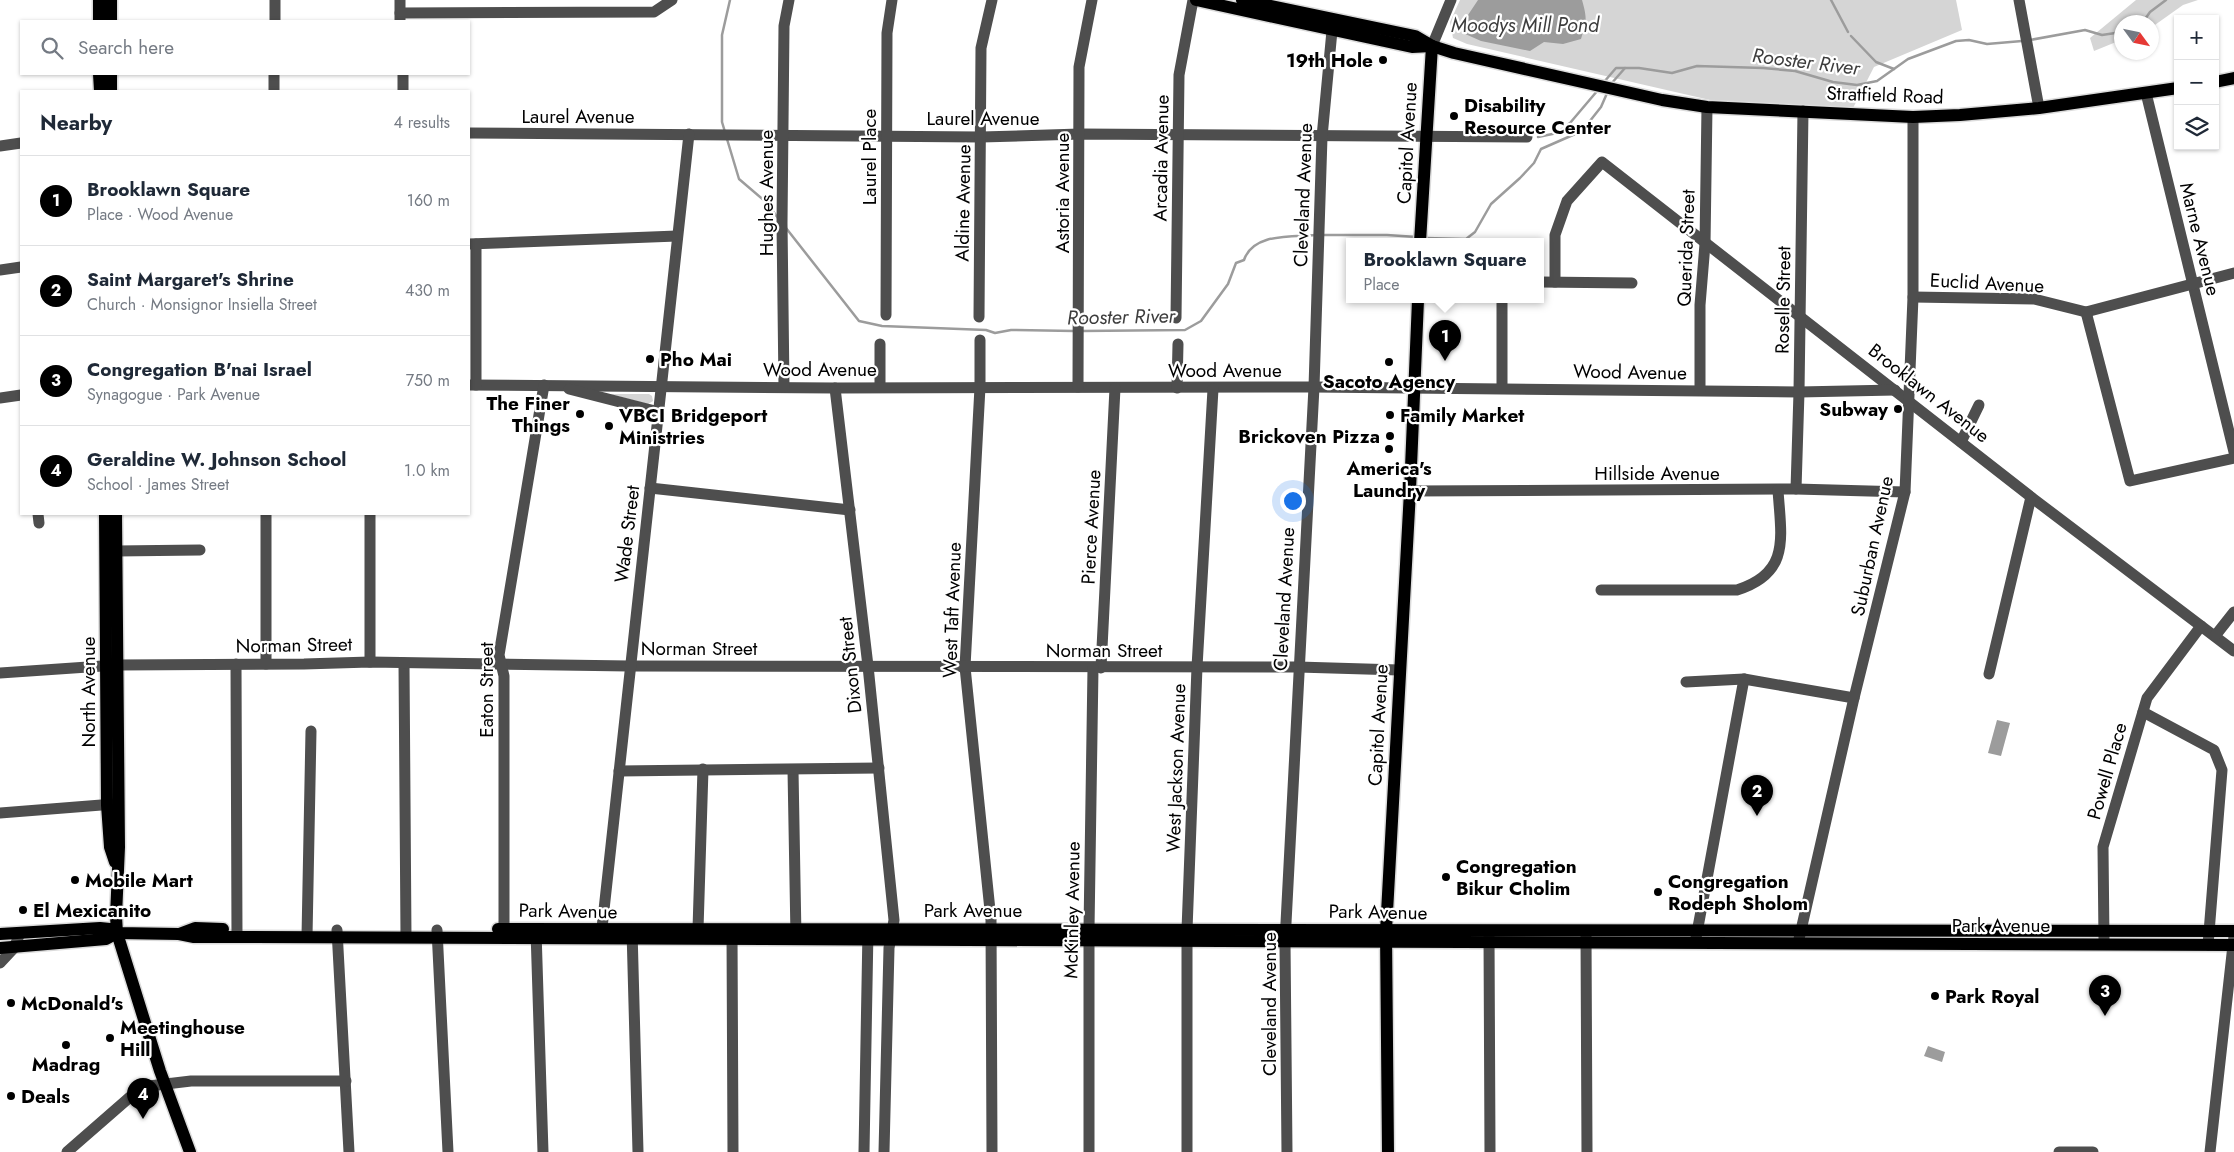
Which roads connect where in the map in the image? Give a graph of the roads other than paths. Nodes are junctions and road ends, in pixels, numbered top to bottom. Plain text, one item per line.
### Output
1 (99, 0) edge
2 (111, 0) edge
3 (275, 0) edge
4 (400, 0) edge
5 (672, 0) edge
6 (790, 0) edge
7 (892, 0) edge
8 (992, 0) edge
9 (1092, 0) edge
10 (1195, 0) edge
11 (1242, 0) edge
12 (1451, 0) edge
13 (2019, 0) edge
14 (1231, 4) edge
15 (400, 17) edge
16 (99, 20) edge
17 (111, 20) edge
18 (275, 20) edge
19 (1333, 24) junction
20 (1432, 46) junction
21 (100, 75) edge
22 (111, 75) edge
23 (274, 75) edge
24 (403, 75) edge
25 (2234, 78) edge
26 (2219, 81) edge
27 (2174, 89) edge
28 (100, 90) edge
29 (111, 90) edge
30 (274, 90) edge
31 (403, 90) edge
32 (2146, 93) junction
33 (1707, 107) junction
34 (2039, 108) junction
35 (1803, 111) junction
36 (1913, 117) junction
37 (470, 133) edge
38 (689, 134) junction
39 (1080, 134) junction
40 (887, 135) junction
41 (783, 136) junction
42 (1180, 136) junction
43 (981, 137) junction
44 (1322, 137) junction
45 (1425, 137) junction
46 (1527, 137) dead end
47 (20, 143) edge
48 (0, 146) edge
49 (677, 236) junction
50 (1420, 238) edge
51 (473, 244) edge
52 (1705, 244) junction
53 (20, 267) edge
54 (0, 270) edge
55 (2234, 273) edge
56 (1544, 282) edge
57 (1555, 282) junction
58 (1632, 283) dead end
59 (2193, 284) junction
60 (1913, 297) junction
61 (1418, 303) edge
62 (1502, 303) edge
63 (2086, 312) junction
64 (886, 315) dead end
65 (979, 317) dead end
66 (1800, 317) junction
67 (1176, 318) dead end
68 (980, 340) dead end
69 (880, 344) dead end
70 (1178, 344) dead end
71 (472, 385) edge
72 (549, 385) junction
73 (662, 385) junction
74 (784, 386) junction
75 (880, 386) junction
76 (980, 387) junction
77 (1078, 387) junction
78 (1314, 387) junction
79 (835, 388) junction
80 (1115, 388) junction
81 (1177, 388) junction
82 (1213, 388) junction
83 (1502, 388) junction
84 (1414, 389) junction
85 (1700, 390) junction
86 (1895, 390) junction
87 (1799, 392) junction
88 (20, 395) edge
89 (0, 398) edge
90 (1909, 401) junction
91 (1979, 405) dead end
92 (659, 412) junction
93 (1960, 442) junction
94 (2234, 452) edge
95 (2234, 458) edge
96 (650, 488) junction
97 (1796, 489) junction
98 (1778, 490) junction
99 (1410, 491) junction
100 (1905, 492) junction
101 (2031, 497) junction
102 (850, 510) junction
103 (105, 515) edge
104 (116, 515) edge
105 (266, 515) edge
106 (370, 515) edge
107 (200, 550) dead end
108 (116, 551) junction
109 (1601, 590) dead end
110 (2234, 612) edge
111 (2201, 626) junction
112 (2215, 636) junction
113 (2234, 651) edge
114 (370, 662) junction
115 (404, 663) junction
116 (236, 664) junction
117 (266, 664) junction
118 (501, 664) junction
119 (112, 665) junction
120 (629, 666) junction
121 (868, 666) junction
122 (965, 666) junction
123 (1197, 667) junction
124 (1298, 667) junction
125 (1097, 668) junction
126 (1399, 670) junction
127 (0, 673) edge
128 (1989, 674) dead end
129 (1744, 679) junction
130 (1686, 682) dead end
131 (1854, 698) junction
132 (2143, 712) junction
133 (311, 731) dead end
134 (879, 768) junction
135 (703, 769) junction
136 (793, 770) junction
137 (619, 771) junction
138 (113, 804) junction
139 (0, 813) edge
140 (698, 929) junction
141 (1696, 930) junction
142 (1800, 930) junction
143 (2209, 930) junction
144 (2104, 931) junction
145 (2234, 931) edge
146 (20, 933) junction
147 (117, 933) junction
148 (237, 933) junction
149 (307, 933) junction
150 (504, 933) junction
151 (0, 934) edge
152 (337, 934) junction
153 (406, 934) junction
154 (437, 934) junction
155 (536, 934) junction
156 (602, 934) junction
157 (632, 934) junction
158 (732, 934) junction
159 (796, 934) junction
160 (868, 934) junction
161 (891, 934) junction
162 (1089, 934) junction
163 (991, 935) junction
164 (1187, 935) junction
165 (1285, 935) junction
166 (1386, 937) junction
167 (1489, 937) junction
168 (1586, 937) junction
169 (1768, 937) junction
170 (1974, 937) junction
171 (2009, 937) junction
172 (2234, 942) edge
173 (1695, 944) junction
174 (1799, 944) junction
175 (2104, 944) junction
176 (2208, 945) junction
177 (0, 948) edge
178 (14, 948) junction
179 (0, 963) edge
180 (2230, 1009) edge
181 (346, 1081) junction
182 (164, 1083) junction
183 (67, 1152) edge
184 (190, 1152) edge
185 (349, 1152) edge
186 (448, 1152) edge
187 (543, 1152) edge
188 (638, 1152) edge
189 (733, 1152) edge
190 (864, 1152) edge
191 (884, 1152) edge
192 (992, 1152) edge
193 (1089, 1152) edge
194 (1187, 1152) edge
195 (1287, 1152) edge
196 (1388, 1152) edge
197 (1490, 1152) edge
198 (1587, 1152) edge
199 (2059, 1152) edge
200 (2093, 1152) edge
201 (2210, 1152) edge

1 - 16 main road
2 - 17 main road
3 - 18 street
4 - 15 street
5 - 15 street
6 - 41 street, Hughes Avenue
7 - 40 street, Laurel Place
8 - 43 street, Aldine Avenue
9 - 39 street, Astoria Avenue
10 - 14 main road
10 - 42 street, Arcadia Avenue
11 - 19 main road
12 - 20 street
13 - 34 street
14 - 19 main road
19 - 20 main road
19 - 44 street, Cleveland Avenue
20 - 33 main road, Stratfield Road
20 - 45 main road, Capitol Avenue
21 - 28 main road
22 - 29 main road
23 - 30 street
24 - 31 street
25 - 26 main road
27 - 32 main road, Stratfield Road
32 - 34 main road, Stratfield Road
32 - 59 street, Marne Avenue
33 - 35 main road, Stratfield Road
33 - 52 street, Querida Street
34 - 36 main road, Stratfield Road
35 - 36 main road, Stratfield Road
35 - 66 street, Roselle Street
36 - 60 street, Suburban Avenue
37 - 38 street, Laurel Avenue
38 - 41 street, Laurel Avenue
38 - 49 street, Wade Street
39 - 42 street, Laurel Avenue
39 - 43 street, Laurel Avenue
39 - 77 street, Astoria Avenue
40 - 41 street, Laurel Avenue
40 - 43 street, Laurel Avenue
40 - 64 street, Laurel Place
41 - 74 street, Hughes Avenue
42 - 44 street, Laurel Avenue
42 - 67 street, Arcadia Avenue
43 - 65 street, Aldine Avenue
44 - 45 street, Laurel Avenue
44 - 78 street, Cleveland Avenue
45 - 46 street, Laurel Avenue
45 - 50 main road, Capitol Avenue
47 - 48 street
49 - 51 street
49 - 73 street, Wade Street
51 - 71 street
52 - 57 street, Brooklawn Avenue
52 - 66 street, Brooklawn Avenue
52 - 85 street, Querida Street
53 - 54 street
55 - 59 street, Euclid Avenue
56 - 57 street
57 - 58 street
59 - 63 street, Euclid Avenue
59 - 94 street, Marne Avenue
60 - 63 street, Euclid Avenue
60 - 90 street, Suburban Avenue
61 - 84 main road, Capitol Avenue
62 - 83 street
63 - 95 street
66 - 86 street, Brooklawn Avenue
66 - 87 street, Roselle Street
68 - 76 street, West Taft Avenue
69 - 75 street
70 - 81 street
71 - 72 street, Wood Avenue
72 - 73 street, Wood Avenue
72 - 92 street, Wood Avenue
72 - 118 street, Eaton Street
73 - 74 street, Wood Avenue
73 - 92 street, Wade Street
74 - 79 street, Wood Avenue
75 - 76 street, Wood Avenue
75 - 79 street, Wood Avenue
76 - 77 street, Wood Avenue
76 - 122 street, West Taft Avenue
77 - 80 street, Wood Avenue
78 - 82 street, Wood Avenue
78 - 84 street, Wood Avenue
78 - 124 street, Cleveland Avenue
79 - 102 street, Dixon Street
80 - 81 street, Wood Avenue
80 - 125 street, Pierce Avenue
81 - 82 street, Wood Avenue
82 - 123 street, West Jackson Avenue
83 - 84 street, Wood Avenue
83 - 85 street, Wood Avenue
84 - 99 main road, Capitol Avenue
85 - 87 street, Wood Avenue
86 - 87 street, Wood Avenue
86 - 90 street, Brooklawn Avenue
87 - 97 street, Roselle Street
88 - 89 street
90 - 93 street, Brooklawn Avenue
90 - 100 street, Suburban Avenue
91 - 93 street
92 - 96 street, Wade Street
93 - 101 street, Brooklawn Avenue
96 - 102 street
96 - 120 street, Wade Street
97 - 98 street, Hillside Avenue
97 - 100 street, Hillside Avenue
98 - 99 street, Hillside Avenue
98 - 109 street
99 - 126 main road, Capitol Avenue
100 - 131 street, Suburban Avenue
101 - 111 street, Brooklawn Avenue
101 - 128 street
102 - 121 street, Dixon Street
103 - 119 main road, North Avenue
104 - 108 main road, North Avenue
105 - 117 street
106 - 114 street
107 - 108 street
108 - 119 main road, North Avenue
110 - 112 street
111 - 112 street, Brooklawn Avenue
111 - 132 street, Powell Place
112 - 113 street, Brooklawn Avenue
114 - 115 street, Norman Street
114 - 117 street, Norman Street
115 - 118 street, Norman Street
115 - 153 street
116 - 117 street, Norman Street
116 - 119 street, Norman Street
116 - 148 street
118 - 120 street, Norman Street
118 - 150 street, Eaton Street
119 - 127 street, Norman Street
119 - 138 main road, North Avenue
120 - 121 street, Norman Street
120 - 137 street, Wade Street
121 - 122 street, Norman Street
121 - 134 street, Dixon Street
122 - 125 street, Norman Street
122 - 163 street, West Taft Avenue
123 - 124 street, Norman Street
123 - 125 street, Norman Street
123 - 164 street, West Jackson Avenue
124 - 126 street, Norman Street
124 - 165 street, Cleveland Avenue
125 - 162 street, McKinley Avenue
126 - 166 main road, Capitol Avenue
129 - 130 street
129 - 131 street
129 - 141 street
131 - 142 street, Suburban Avenue
132 - 143 street
132 - 144 street, Powell Place
133 - 149 street
134 - 136 street
134 - 161 street, Dixon Street
135 - 136 street
135 - 137 street
135 - 140 street
136 - 159 street
137 - 156 street, Wade Street
138 - 139 street
138 - 147 main road, North Avenue
140 - 157 main road, Park Avenue
140 - 158 main road, Park Avenue
141 - 168 main road, Park Avenue
141 - 169 main road, Park Avenue
141 - 173 street
142 - 169 main road, Park Avenue
142 - 170 main road, Park Avenue
142 - 174 street, Suburban Avenue
143 - 144 main road, Park Avenue
143 - 145 main road, Park Avenue
143 - 176 street
144 - 171 main road, Park Avenue
144 - 175 street, Powell Place
146 - 147 main road, Park Avenue
146 - 151 main road, Park Avenue
146 - 178 street
147 - 148 main road, Park Avenue
147 - 178 main road, Park Avenue
147 - 182 main road, North Avenue
148 - 149 main road, Park Avenue
149 - 152 main road, Park Avenue
150 - 154 main road, Park Avenue
150 - 155 main road, Park Avenue
152 - 153 main road, Park Avenue
152 - 181 street
153 - 154 main road, Park Avenue
154 - 186 street
155 - 156 main road, Park Avenue
155 - 187 street
156 - 157 main road, Park Avenue
157 - 158 main road, Park Avenue
157 - 188 street
158 - 159 main road, Park Avenue
158 - 189 street
159 - 160 main road, Park Avenue
160 - 161 main road, Park Avenue
160 - 190 street
161 - 163 main road, Park Avenue
161 - 191 street, Dixon Street
162 - 163 main road, Park Avenue
162 - 164 main road, Park Avenue
162 - 193 street, McKinley Avenue
163 - 192 street, West Taft Avenue
164 - 165 main road, Park Avenue
164 - 194 street, West Jackson Avenue
165 - 166 main road, Park Avenue
165 - 195 street, Cleveland Avenue
166 - 167 main road, Park Avenue
166 - 196 main road, Capitol Avenue
167 - 168 main road, Park Avenue
167 - 197 street
168 - 173 main road, Park Avenue
168 - 198 street
169 - 173 main road, Park Avenue
169 - 174 main road, Park Avenue
170 - 171 main road, Park Avenue
170 - 174 main road, Park Avenue
171 - 175 main road, Park Avenue
172 - 176 main road, Park Avenue
172 - 180 street
175 - 176 main road, Park Avenue
177 - 178 main road, Park Avenue
178 - 179 street
180 - 201 street
181 - 182 street
181 - 185 street
182 - 183 street
182 - 184 main road, North Avenue
199 - 200 street

